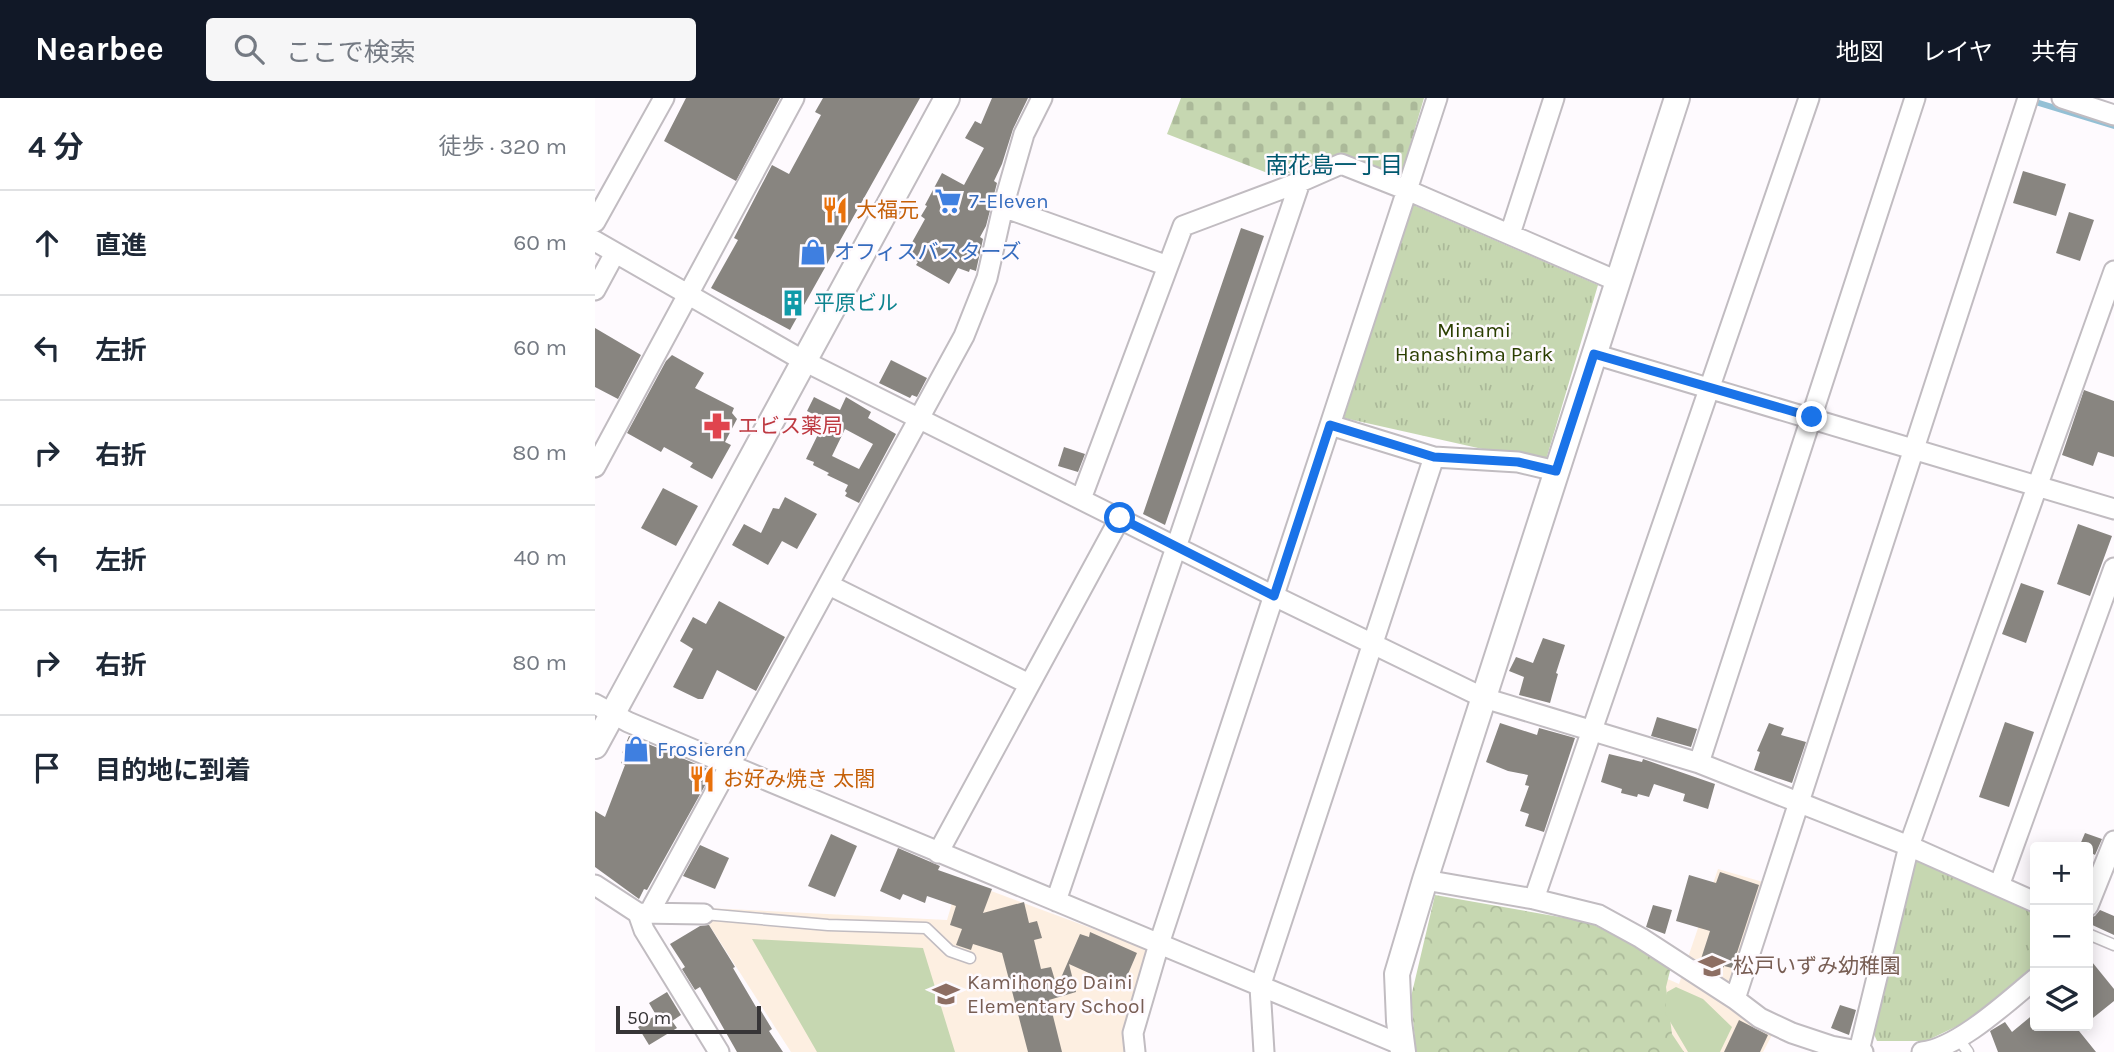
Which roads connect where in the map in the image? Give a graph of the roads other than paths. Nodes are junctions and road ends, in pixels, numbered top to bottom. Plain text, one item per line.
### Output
1 (664, 98) edge
2 (794, 98) edge
3 (947, 98) edge
4 (1042, 98) edge
5 (1437, 98) edge
6 (1554, 98) edge
7 (1677, 98) edge
8 (1809, 98) edge
9 (1915, 98) edge
10 (2028, 98) edge
11 (2062, 98) edge
12 (2114, 115) edge
13 (1300, 182) junction
14 (1407, 190) junction
15 (1003, 207) junction
16 (595, 222) edge
17 (1510, 234) junction
18 (595, 240) edge
19 (615, 253) junction
20 (1168, 266) junction
21 (2114, 271) edge
22 (1617, 281) junction
23 (595, 290) edge
24 (689, 294) junction
25 (1594, 354) junction
26 (804, 361) junction
27 (1710, 388) junction
28 (1812, 417) junction
29 (919, 419) junction
30 (1330, 425) junction
31 (1913, 450) junction
32 (1434, 457) junction
33 (595, 467) edge
34 (1556, 471) junction
35 (2038, 486) junction
36 (1081, 499) junction
37 (2114, 509) edge
38 (1120, 518) junction
39 (1176, 546) junction
40 (2114, 568) edge
41 (829, 585) junction
42 (1274, 596) junction
43 (1374, 643) junction
44 (1029, 684) junction
45 (1483, 698) junction
46 (604, 708) edge
47 (1592, 732) junction
48 (595, 747) edge
49 (1699, 763) junction
50 (730, 765) junction
51 (1798, 803) junction
52 (2114, 841) edge
53 (1909, 846) junction
54 (938, 853) junction
55 (1425, 880) junction
56 (595, 885) edge
57 (1999, 886) junction
58 (1534, 899) junction
59 (2030, 899) edge
60 (1056, 901) junction
61 (2088, 905) edge
62 (644, 913) junction
63 (704, 914) joint
64 (2093, 935) edge
65 (1159, 944) junction
66 (2114, 945) edge
67 (970, 958) dead end
68 (2030, 983) edge
69 (1260, 987) junction
70 (1735, 999) junction
71 (1963, 1045) edge
72 (1402, 1048) edge
73 (1861, 1051) edge
74 (719, 1052) edge
75 (1135, 1052) edge
76 (1265, 1052) edge
77 (1922, 1052) edge

1 - 16 street
2 - 24 street
3 - 26 street
4 - 15 street
5 - 14 street
6 - 17 street
7 - 22 street
8 - 27 street
9 - 28 street
10 - 31 street
11 - 12 street
13 - 14 street
13 - 20 street
13 - 39 street
14 - 17 street
14 - 30 street
15 - 20 street
15 - 29 street
17 - 22 street
18 - 19 street
19 - 23 street
19 - 24 street
20 - 36 street
21 - 35 street
22 - 25 street
24 - 26 street
24 - 33 street
25 - 27 street
25 - 34 street
26 - 29 street
26 - 46 street
27 - 28 street
27 - 47 street
28 - 31 street
28 - 49 street
29 - 36 street
29 - 41 street
30 - 32 street
30 - 42 street
31 - 35 street
31 - 51 street
32 - 34 street
32 - 43 street
34 - 45 street
35 - 37 street
35 - 53 street
36 - 38 street
38 - 39 street
38 - 44 street
39 - 42 street
39 - 60 street
40 - 57 street
41 - 44 street
41 - 50 street
42 - 43 street
42 - 65 street
43 - 45 street
43 - 69 street
44 - 54 street
45 - 47 street
45 - 55 street
46 - 48 street
46 - 50 street
47 - 49 street
47 - 58 street
49 - 51 street
50 - 54 street
50 - 62 street
51 - 53 street
51 - 70 street
52 - 61 street
53 - 57 street
53 - 73 street
54 - 60 street
55 - 58 street
55 - 72 street
56 - 62 street
57 - 59 street
58 - 70 street
60 - 65 street
62 - 63 street
62 - 74 street
63 - 67 lane
64 - 66 lane
65 - 69 street
65 - 75 street
68 - 71 street
69 - 72 street
69 - 76 street
70 - 73 street
71 - 77 street

